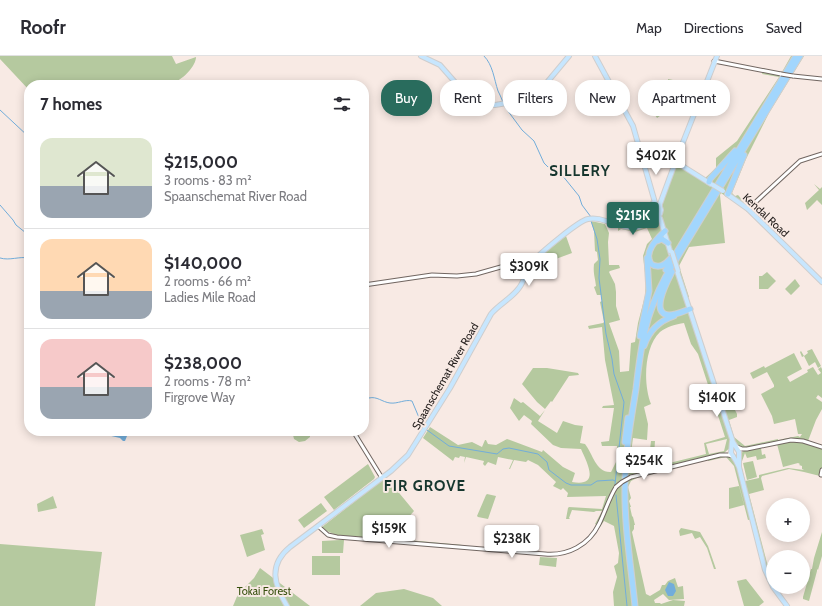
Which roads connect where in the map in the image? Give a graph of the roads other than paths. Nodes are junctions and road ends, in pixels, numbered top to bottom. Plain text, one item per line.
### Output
1 (422, 56) edge
2 (569, 56) edge
3 (595, 56) edge
4 (796, 56) edge
5 (800, 56) edge
6 (716, 58) edge
7 (446, 71) junction
8 (442, 74) dead end
9 (822, 79) edge
10 (764, 112) junction
11 (680, 154) junction
12 (822, 154) edge
13 (676, 163) junction
14 (683, 167) junction
15 (674, 171) junction
16 (671, 177) junction
17 (709, 181) junction
18 (653, 193) junction
19 (665, 193) junction
20 (725, 193) junction
21 (654, 198) junction
22 (661, 200) junction
23 (656, 206) junction
24 (748, 209) junction
25 (657, 214) junction
26 (699, 215) junction
27 (650, 221) junction
28 (661, 223) junction
29 (646, 224) junction
30 (664, 231) junction
31 (691, 235) junction
32 (656, 241) junction
33 (668, 244) junction
34 (671, 253) junction
35 (531, 261) junction
36 (822, 282) edge
37 (369, 284) edge
38 (690, 310) junction
39 (640, 336) junction
40 (636, 384) junction
41 (356, 436) edge
42 (731, 437) junction
43 (822, 446) edge
44 (736, 447) junction
45 (730, 448) junction
46 (747, 449) junction
47 (720, 455) junction
48 (736, 456) junction
49 (822, 470) edge
50 (821, 475) edge
51 (382, 478) junction
52 (318, 526) junction
53 (766, 572) edge
54 (778, 594) edge
55 (287, 606) edge
56 (631, 606) edge
57 (635, 606) edge
58 (787, 606) edge

1 - 7 main road
2 - 7 main road
3 - 18 main road
4 - 10 highway
5 - 10 highway
6 - 9 street, bridge
6 - 11 main road
7 - 8 main road
10 - 17 highway
10 - 20 highway
10 - 26 highway
10 - 31 highway
11 - 13 main road
11 - 14 main road
12 - 24 street
13 - 14 main road, Kendal Road
13 - 15 main road
13 - 16 main road
14 - 15 main road
14 - 17 main road, Kendal Road
15 - 16 main road
16 - 19 main road
17 - 20 main road, Kendal Road, bridge
18 - 21 main road
18 - 23 main road
19 - 22 main road
19 - 23 main road
20 - 24 main road, Kendal Road
21 - 22 main road
21 - 23 main road
22 - 23 main road
23 - 25 main road
23 - 25 main road
24 - 36 main road, Kendal Road
25 - 27 main road, Spaanschemat River Road
25 - 28 main road
25 - 29 main road
25 - 30 main road
26 - 32 highway
26 - 39 highway
27 - 28 main road
27 - 29 main road, Spaanschemat River Road
28 - 30 main road
29 - 35 main road, Spaanschemat River Road
30 - 32 highway
30 - 33 main road
30 - 34 main road
30 - 39 highway
31 - 38 highway
31 - 40 highway
32 - 33 highway
33 - 34 main road
34 - 38 main road, bridge
35 - 37 street
35 - 51 main road, Spaanschemat River Road
38 - 40 highway
38 - 42 main road
39 - 56 highway
40 - 57 highway
41 - 51 street
42 - 44 main road
42 - 45 main road
43 - 46 street
44 - 45 main road
44 - 46 street
44 - 48 main road
45 - 47 street
45 - 48 main road
46 - 48 street
47 - 48 street
47 - 52 street, bridge
48 - 53 main road
49 - 50 street
51 - 52 main road, Spaanschemat River Road
52 - 55 main road, Spaanschemat River Road
54 - 58 main road

